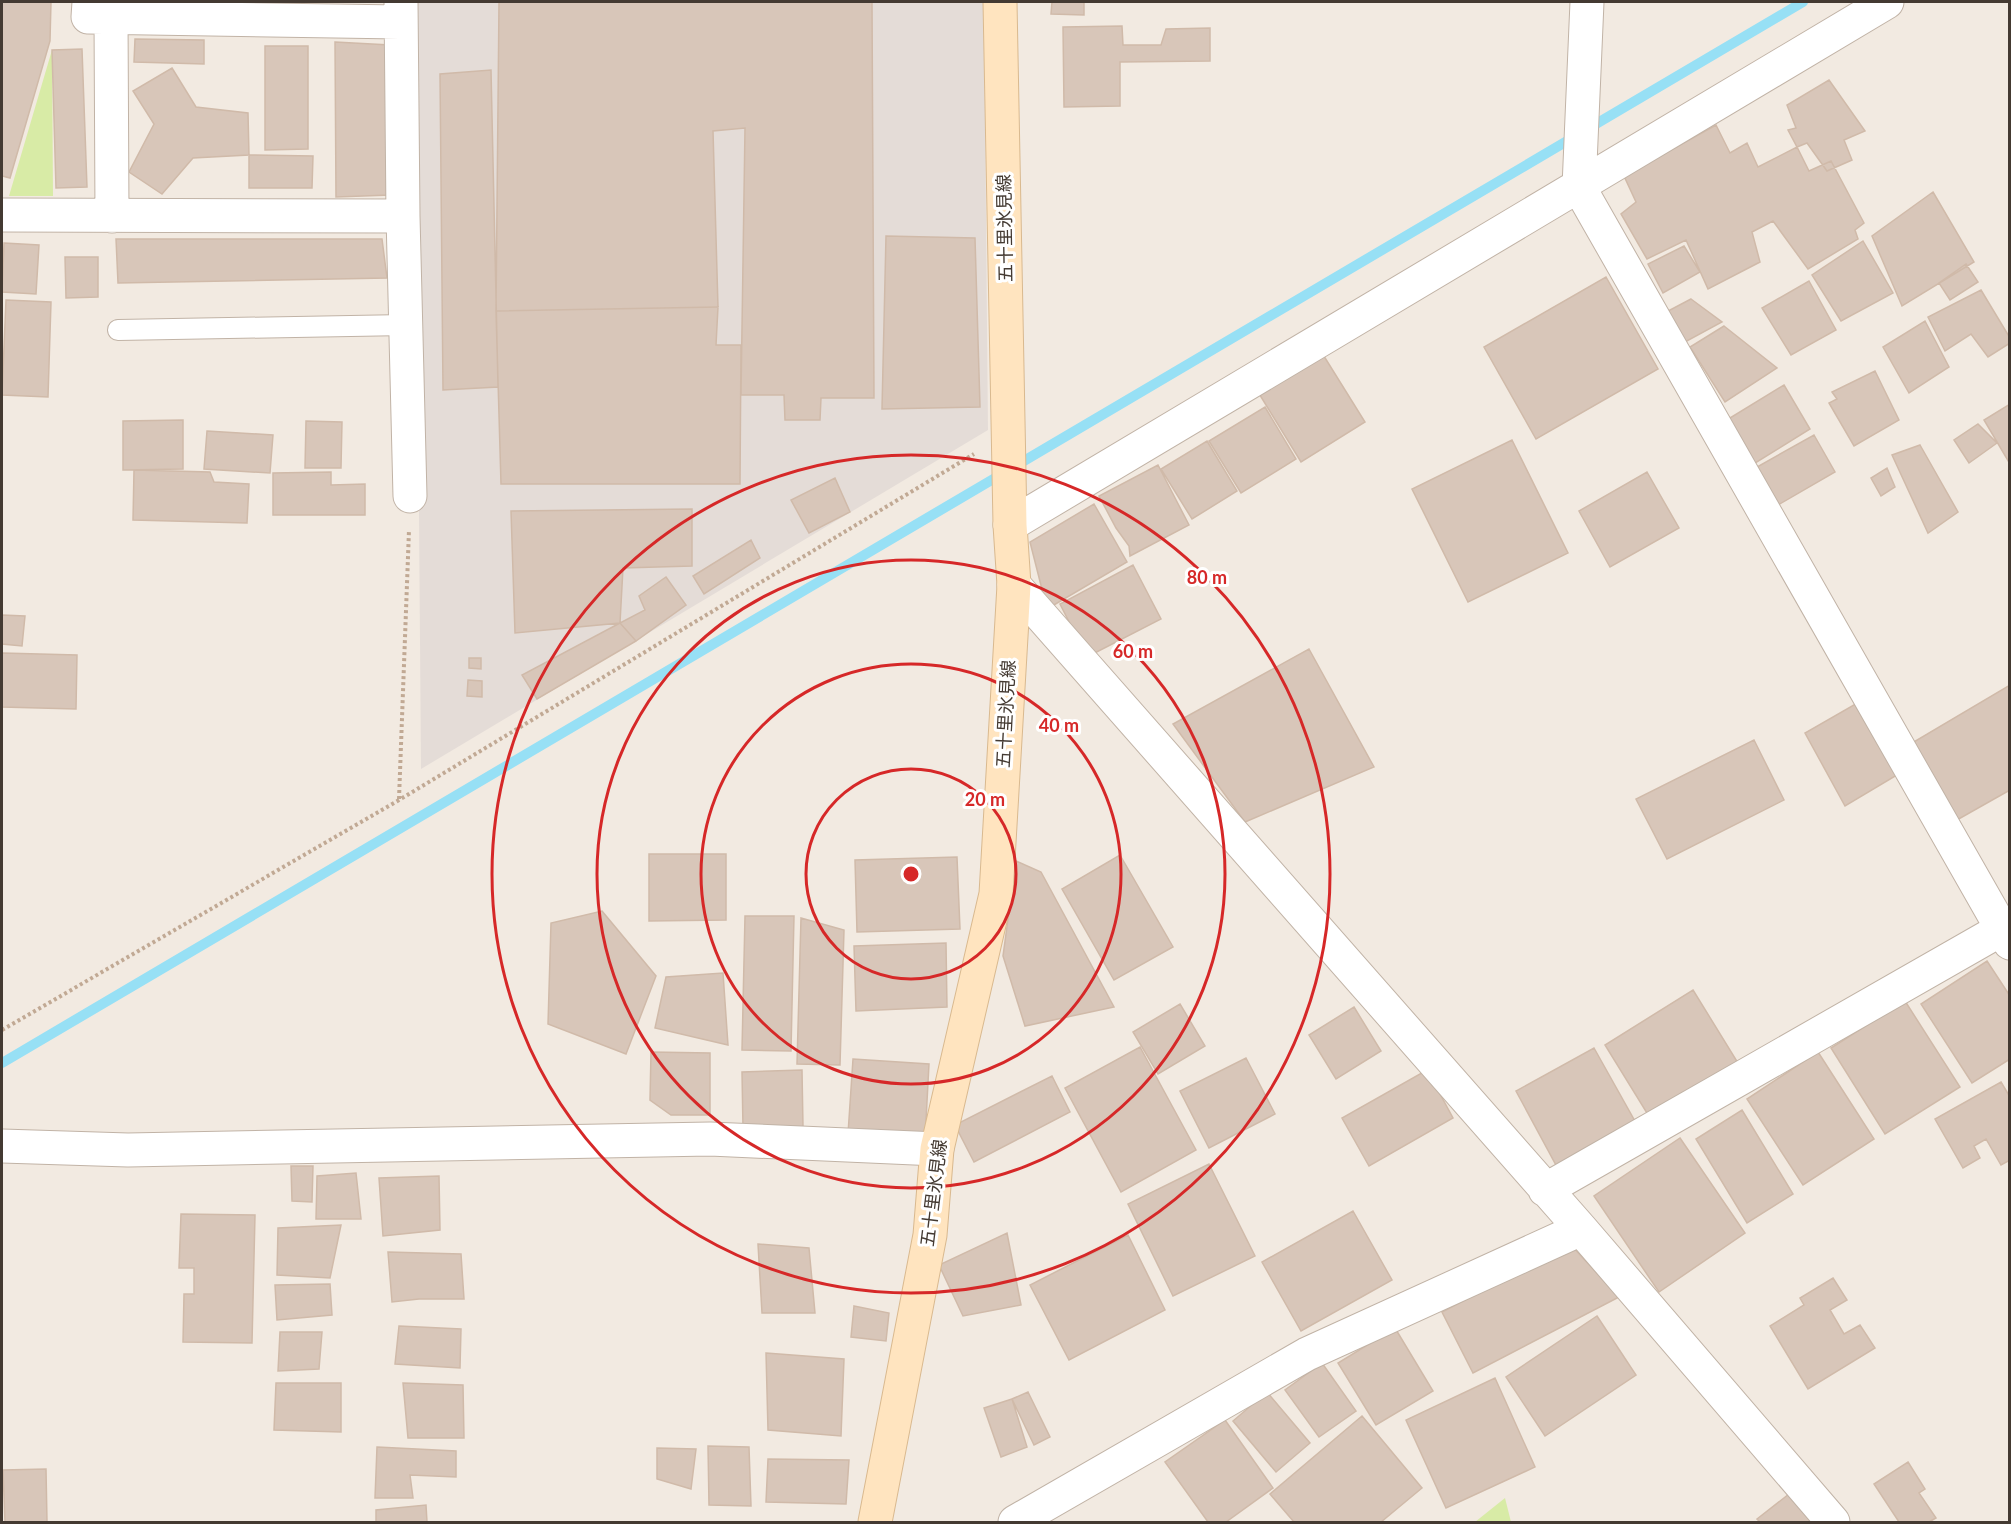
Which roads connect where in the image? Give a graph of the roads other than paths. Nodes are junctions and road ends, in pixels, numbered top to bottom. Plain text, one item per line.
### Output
1 (1000, 2) edge
2 (1587, 2) edge
3 (1887, 2) edge
4 (100, 9) edge
5 (400, 12) edge
6 (1579, 187) junction
7 (2, 215) edge
8 (112, 216) junction
9 (403, 216) junction
10 (406, 325) junction
11 (118, 330) dead end
12 (410, 496) road end
13 (1010, 525) junction
14 (1014, 585) junction
15 (2006, 936) edge
16 (2, 1146) edge
17 (937, 1149) junction
18 (1545, 1190) junction
19 (1581, 1229) junction
20 (874, 1522) edge
21 (1015, 1522) edge
22 (1833, 1522) edge

1 - 13 main road, 五十里氷見線
2 - 6 street
3 - 6 street
4 - 5 street
4 - 8 street
5 - 9 street
6 - 13 street
6 - 15 street
7 - 8 street
8 - 9 street
9 - 10 street
10 - 11 lane
10 - 12 street
13 - 14 main road, 五十里氷見線
14 - 17 main road, 五十里氷見線
14 - 18 street
15 - 18 street
16 - 17 street
17 - 20 main road, 五十里氷見線
18 - 19 street
19 - 21 street
19 - 22 street

